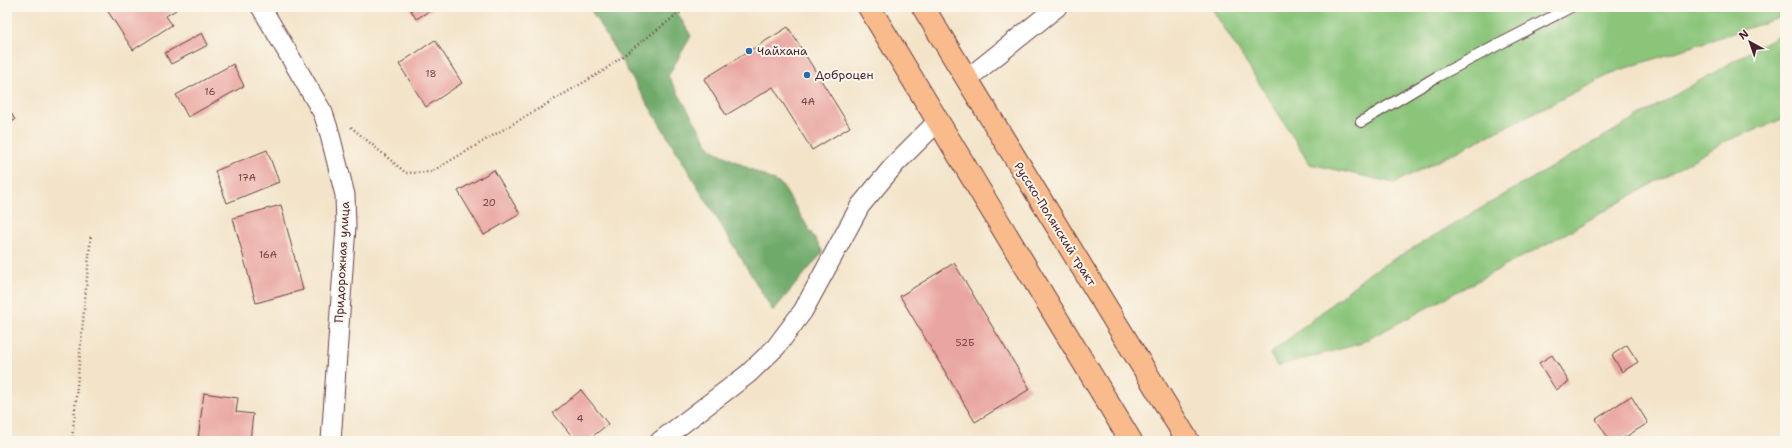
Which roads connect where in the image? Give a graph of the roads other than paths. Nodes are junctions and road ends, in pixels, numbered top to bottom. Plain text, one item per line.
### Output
1 (261, 7) edge
2 (868, 7) edge
3 (923, 7) edge
4 (1057, 7) edge
5 (1572, 7) edge
6 (966, 80) junction
7 (938, 121) junction
8 (1361, 122) dead end
9 (331, 441) edge
10 (660, 441) edge
11 (1131, 441) edge
12 (1188, 441) edge

1 - 9 street, Придорожная улица
2 - 7 main road
3 - 6 main road, Русско-Полянский тракт
4 - 6 street
5 - 8 lane
6 - 12 main road, Русско-Полянский тракт
7 - 10 street
7 - 11 main road

